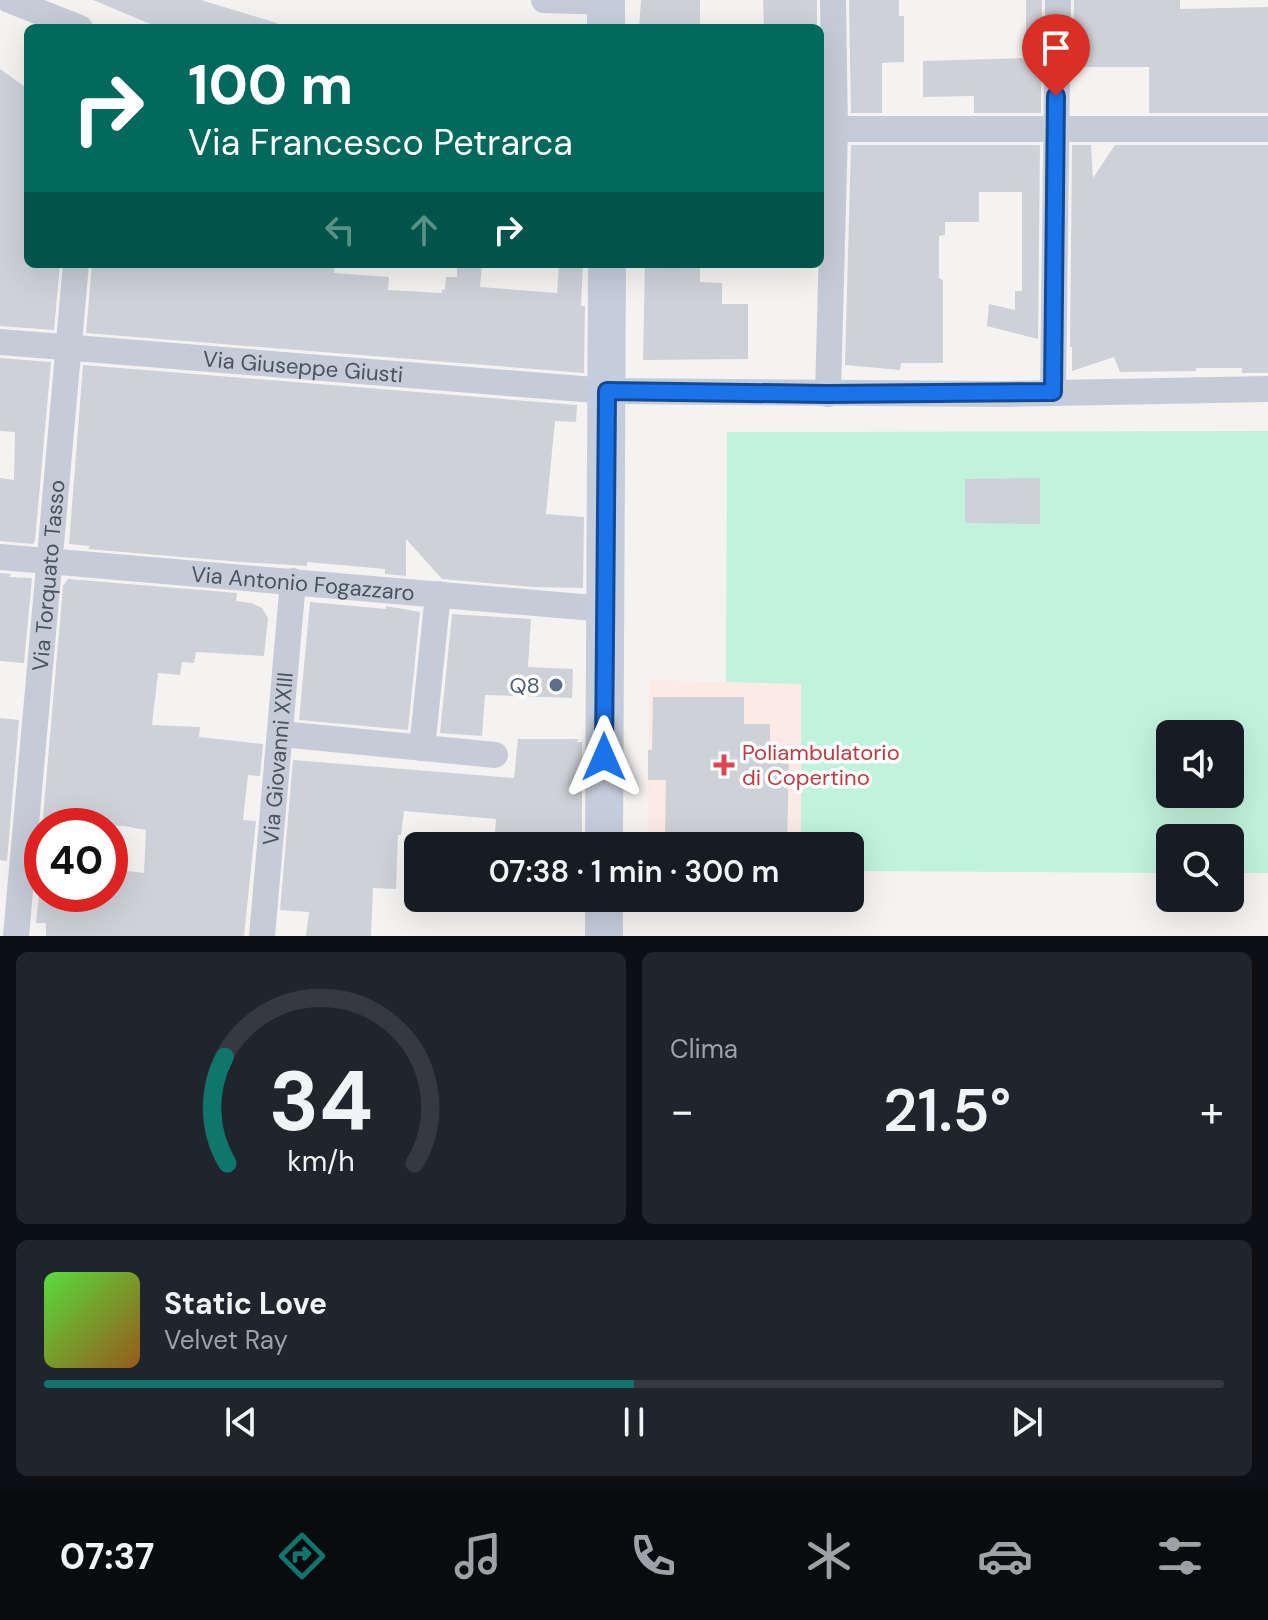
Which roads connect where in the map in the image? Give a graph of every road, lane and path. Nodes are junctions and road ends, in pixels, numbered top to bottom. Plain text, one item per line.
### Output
1 (9, 0) edge
2 (544, 0) edge
3 (833, 0) edge
4 (1058, 0) edge
5 (606, 10) edge
6 (70, 24) edge
7 (1055, 127) junction
8 (1268, 129) edge
9 (828, 130) edge
10 (76, 268) edge
11 (607, 268) edge
12 (0, 342) edge
13 (69, 349) junction
14 (1268, 389) edge
15 (607, 391) junction
16 (1053, 392) junction
17 (828, 394) junction
18 (0, 557) edge
19 (50, 561) junction
20 (293, 581) junction
21 (438, 594) junction
22 (605, 609) junction
23 (281, 734) junction
24 (422, 748) junction
25 (495, 755) dead end
26 (604, 832) edge
27 (10, 885) edge
28 (604, 912) edge
29 (16, 936) edge
30 (262, 936) edge
31 (604, 936) edge

1 - 6 street
2 - 5 street
3 - 9 street
4 - 7 street
7 - 8 street
7 - 9 street
7 - 16 street
9 - 17 street
10 - 13 street, Via Torquato Tasso
11 - 15 street
12 - 13 street, Via Giuseppe Giusti
13 - 15 street, Via Giuseppe Giusti
13 - 19 street, Via Torquato Tasso
14 - 16 street, Via Giuseppe Giusti
15 - 17 street, Via Giuseppe Giusti
15 - 22 street
16 - 17 street, Via Giuseppe Giusti
18 - 19 street, Via Antonio Fogazzaro
19 - 20 street, Via Antonio Fogazzaro
19 - 27 street, Via Torquato Tasso
20 - 21 street, Via Antonio Fogazzaro
20 - 23 street, Via Giovanni XXIII
21 - 22 street, Via Antonio Fogazzaro
21 - 24 street
22 - 26 street
23 - 24 street
23 - 30 street, Via Giovanni XXIII
24 - 25 street
27 - 29 street, Via Torquato Tasso
28 - 31 street

